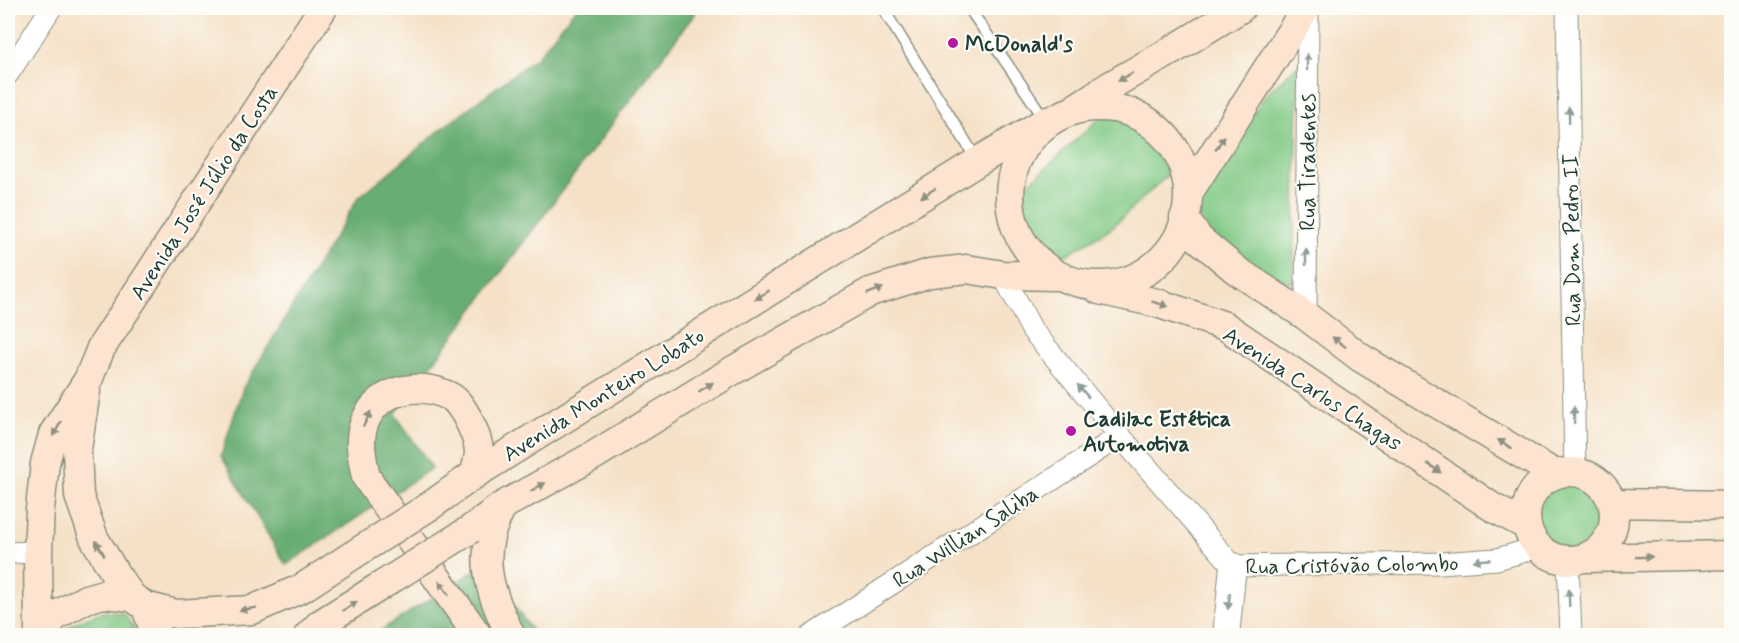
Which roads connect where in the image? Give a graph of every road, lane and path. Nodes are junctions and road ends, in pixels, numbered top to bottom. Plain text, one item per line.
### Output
1 (51, 8) edge
2 (323, 8) edge
3 (892, 8) edge
4 (969, 8) edge
5 (1241, 8) edge
6 (1307, 8) edge
7 (1567, 8) edge
8 (8, 74) edge
9 (1057, 117) junction
10 (977, 162) junction
11 (1186, 205) junction
12 (1002, 275) junction
13 (1055, 276) junction
14 (1082, 286) junction
15 (1305, 316) junction
16 (88, 380) junction
17 (1120, 436) junction
18 (475, 474) junction
19 (1565, 474) junction
20 (1613, 503) junction
21 (1731, 505) edge
22 (502, 506) junction
23 (1533, 537) junction
24 (38, 552) junction
25 (8, 553) edge
26 (1731, 555) edge
27 (1577, 559) junction
28 (1233, 566) junction
29 (138, 602) junction
30 (314, 630) edge
31 (40, 636) edge
32 (157, 636) edge
33 (478, 636) edge
34 (511, 636) edge
35 (811, 636) edge
36 (1226, 636) edge
37 (1570, 636) edge

1 - 8 street
2 - 16 main road, Avenida José Júlio da Costa
3 - 10 lane
4 - 9 lane
5 -> 9 main road, Avenida Monteiro Lobato
11 -> 6 main road
15 -> 6 street, Rua Tiradentes
19 -> 7 street, Rua Dom Pedro II
9 - 10 main road, Avenida Monteiro Lobato
9 - 11 main road
9 - 13 main road
10 -> 18 main road, Avenida Monteiro Lobato
11 - 14 main road
11 - 15 main road
12 - 13 main road, Avenida Monteiro Lobato
17 -> 12 street
22 -> 12 main road, Avenida Monteiro Lobato
13 - 14 main road
14 -> 23 main road, Avenida Carlos Chagas
19 -> 15 main road
16 -> 24 main road, Avenida José Júlio da Costa
29 -> 16 main road, Avenida José Júlio da Costa
17 - 28 street
17 - 35 street, Rua Willian Saliba
18 -> 29 main road, Avenida Monteiro Lobato, bridge
33 -> 18 main road
19 - 20 main road
19 - 23 main road
20 - 21 main road
20 - 27 main road
30 -> 22 main road, Avenida Monteiro Lobato, bridge
22 - 34 main road
23 - 27 main road
23 -> 28 street, Rua Cristóvão Colombo
24 - 25 street
24 - 31 main road, Avenida José Júlio da Costa
27 -> 26 main road
37 -> 27 street
28 -> 36 street, Rua Cristóvão Colombo
29 - 31 main road, Avenida Monteiro Lobato
29 - 32 main road, Avenida José Júlio da Costa

